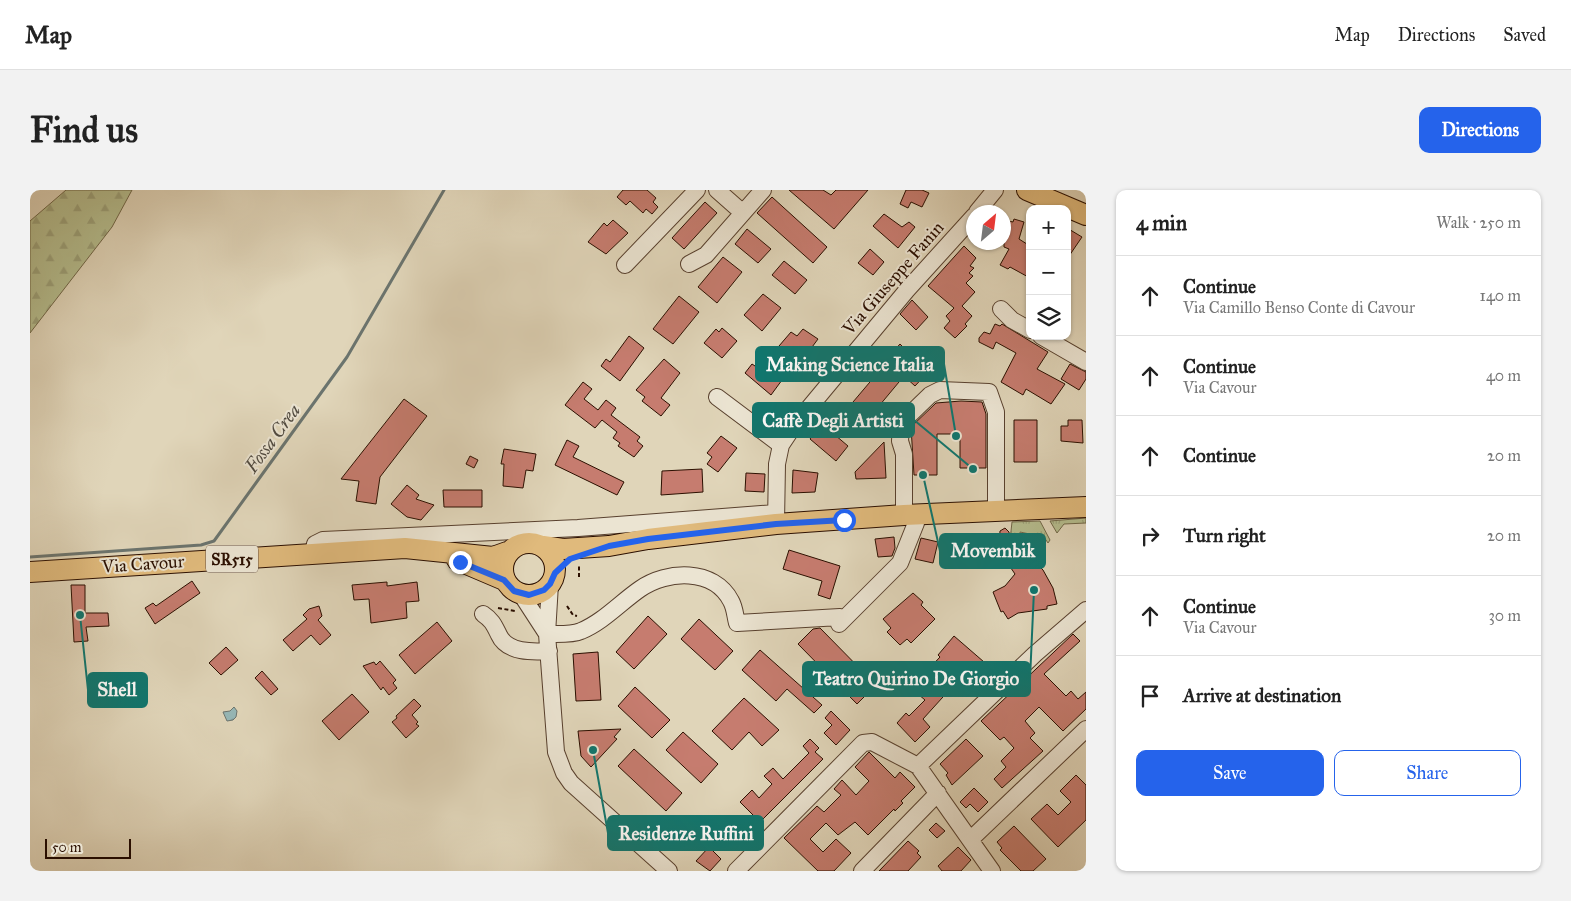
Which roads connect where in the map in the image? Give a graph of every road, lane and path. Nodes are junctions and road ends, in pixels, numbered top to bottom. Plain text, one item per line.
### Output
1 (697, 190) edge
2 (717, 190) edge
3 (763, 190) edge
4 (995, 190) edge
5 (1027, 190) edge
6 (982, 205) edge
7 (742, 212) junction
8 (1086, 215) edge
9 (966, 225) edge
10 (693, 262) dead end
11 (625, 265) dead end
12 (1001, 309) dead end
13 (1026, 328) edge
14 (1048, 340) edge
15 (1086, 362) edge
16 (717, 397) dead end
17 (781, 445) junction
18 (1086, 507) edge
19 (996, 510) junction
20 (910, 514) junction
21 (776, 519) junction
22 (543, 546) junction
23 (609, 546) junction
24 (435, 550) junction
25 (507, 552) junction
26 (313, 553) junction
27 (579, 561) dead end
28 (30, 572) edge
29 (579, 577) dead end
30 (552, 579) junction
31 (504, 580) junction
32 (521, 602) junction
33 (567, 606) dead end
34 (1086, 610) edge
35 (490, 611) joint
36 (577, 616) dead end
37 (547, 634) junction
38 (549, 651) junction
39 (1086, 729) edge
40 (918, 766) junction
41 (938, 793) junction
42 (970, 840) junction
43 (990, 870) edge
44 (669, 871) edge
45 (736, 871) edge
46 (862, 871) edge

1 - 11 street
2 - 7 street
3 - 7 street
4 - 6 street
5 - 8 main road
7 - 10 street
9 - 17 street, Via Giuseppe Fanin
12 - 13 street
14 - 15 street
16 - 17 street
17 - 21 street, Via Giuseppe Fanin
18 - 19 main road
19 - 20 main road
19 - 20 street
20 - 21 main road
20 - 37 street
21 - 23 main road
21 - 26 street
22 - 23 main road
22 - 25 main road
22 - 30 main road
23 - 30 main road
24 - 25 main road, Via Cavour / SR515
24 - 26 main road, Via Cavour / SR515
24 - 31 main road, Via Cavour / SR515
25 - 31 main road
26 - 28 main road, Via Cavour / SR515
27 - 29 path
30 - 32 main road
30 - 37 street
31 - 32 main road
32 - 35 path
32 - 37 street
33 - 36 path
34 - 40 street
35 - 38 street
37 - 38 street
38 - 44 street
39 - 42 street
40 - 41 street
40 - 45 street
41 - 42 street
41 - 46 street
42 - 43 street

